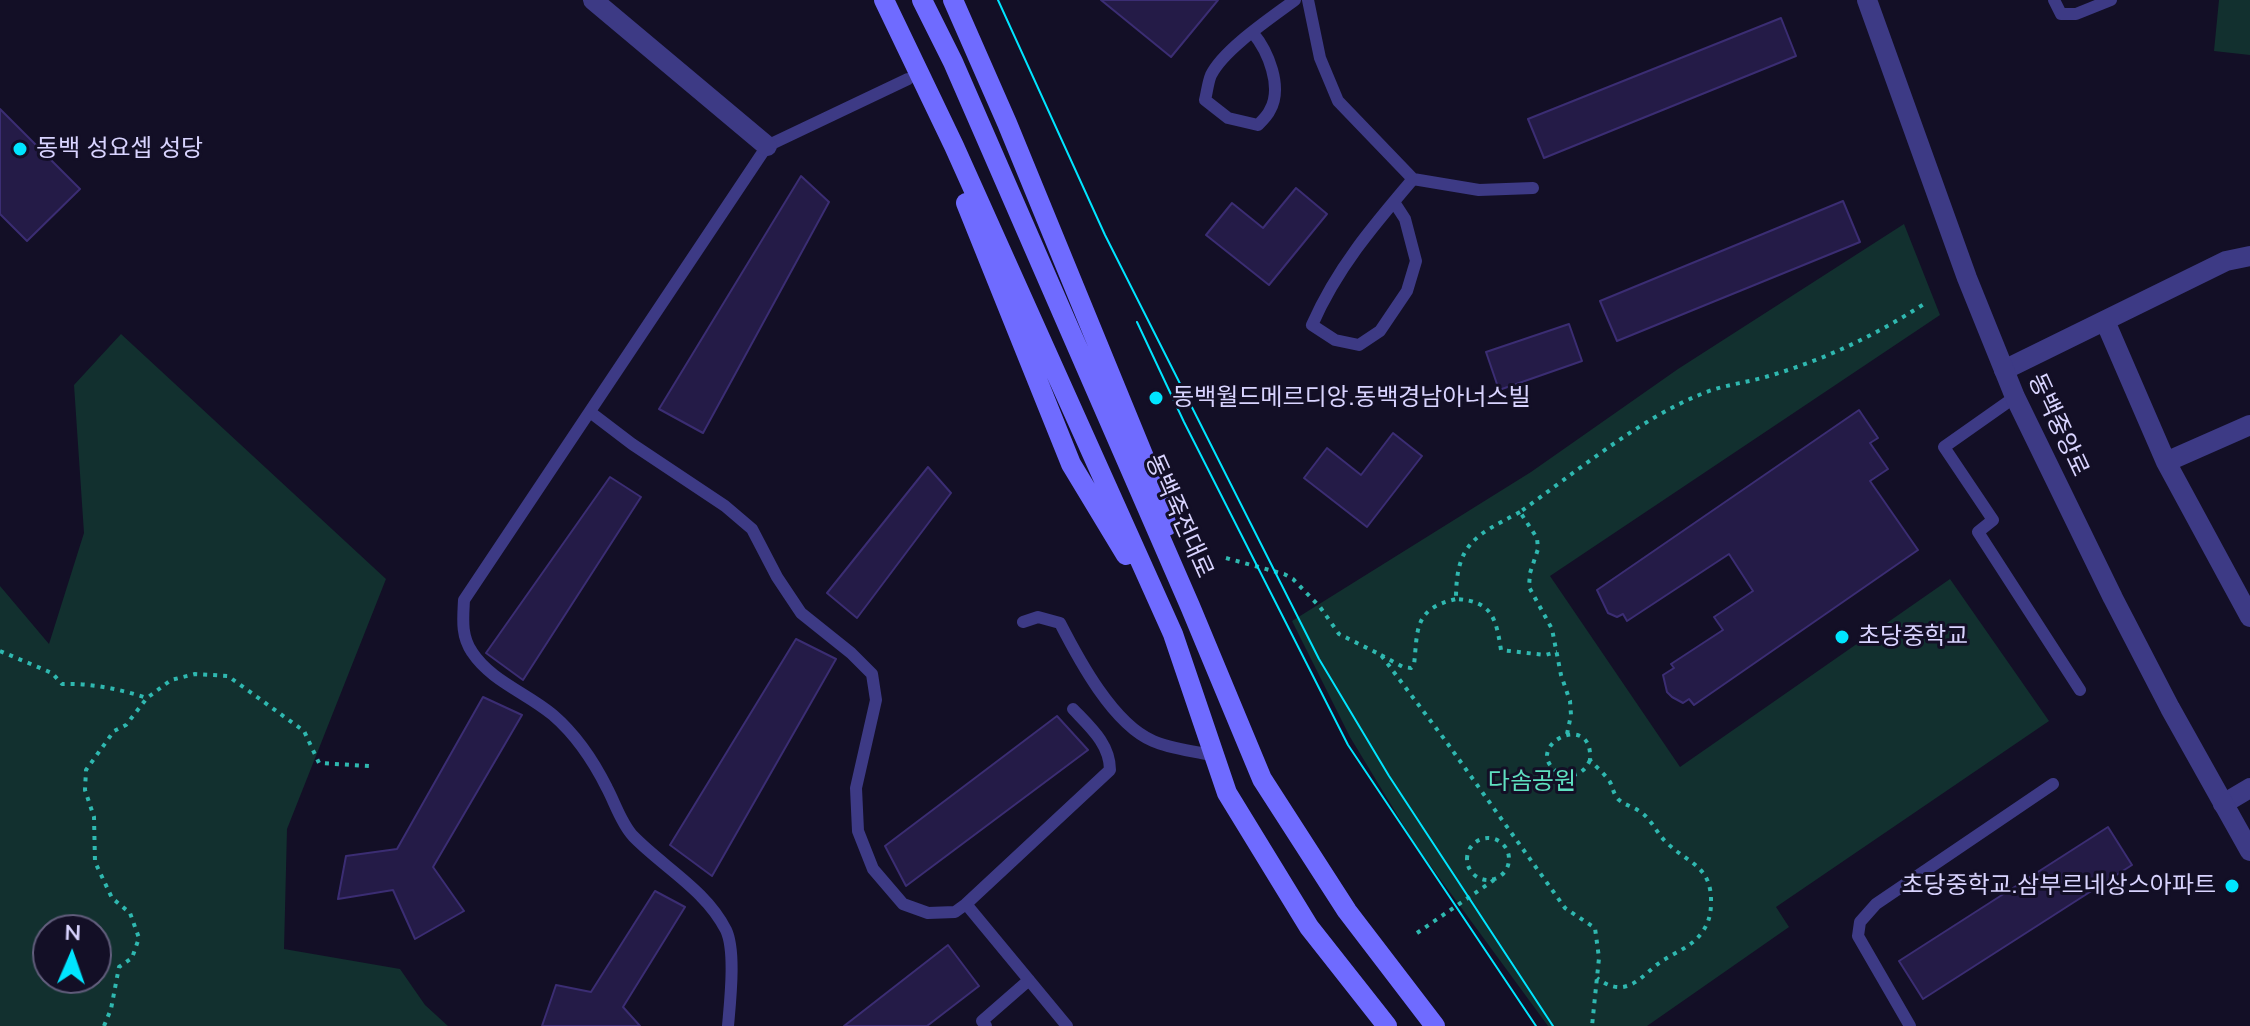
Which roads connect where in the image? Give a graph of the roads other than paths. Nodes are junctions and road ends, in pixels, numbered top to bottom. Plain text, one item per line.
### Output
1 (593, 0) edge
2 (870, 0) edge
3 (884, 0) edge
4 (922, 0) edge
5 (953, 0) edge
6 (1295, 0) edge
7 (1308, 0) edge
8 (1867, 0) edge
9 (2054, 0) edge
10 (2111, 0) edge
11 (1253, 33) junction
12 (908, 79) junction
13 (767, 146) junction
14 (1413, 179) junction
15 (1533, 188) dead end
16 (1394, 202) junction
17 (2250, 256) edge
18 (2105, 321) junction
19 (2004, 370) junction
20 (2015, 397) junction
21 (590, 412) junction
22 (2250, 425) edge
23 (2166, 462) junction
24 (1190, 606) junction
25 (2248, 609) edge
26 (1023, 622) dead end
27 (1173, 634) junction
28 (2080, 690) dead end
29 (1073, 709) dead end
30 (1214, 756) junction
31 (2053, 784) dead end
32 (2250, 788) edge
33 (2223, 804) junction
34 (2250, 851) edge
35 (966, 904) junction
36 (1029, 980) junction
37 (728, 1026) edge
38 (986, 1026) edge
39 (1067, 1026) edge
40 (1387, 1026) edge
41 (1435, 1026) edge
42 (1910, 1026) edge

1 - 13 street
2 - 12 main road
3 - 27 main road
4 - 24 main road, 동백죽전대로
5 - 24 main road
6 - 11 lane
7 - 14 lane
8 - 19 street, 동백중앙로
9 - 10 lane
11 - 11 lane
12 - 13 lane
12 - 27 main road
13 - 21 lane
14 - 15 lane
14 - 16 lane
16 - 16 lane
17 - 18 street
18 - 19 street
18 - 23 street
19 - 20 street, 동백중앙로
20 - 28 lane
20 - 33 street, 동백중앙로
21 - 35 lane
21 - 37 lane
22 - 23 street
23 - 25 street
24 - 41 main road, 동백죽전대로
26 - 30 lane
27 - 30 main road
29 - 35 lane
30 - 40 main road
31 - 42 lane
32 - 33 street
33 - 34 street, 동백중앙로
35 - 36 lane
36 - 38 lane
36 - 39 lane

